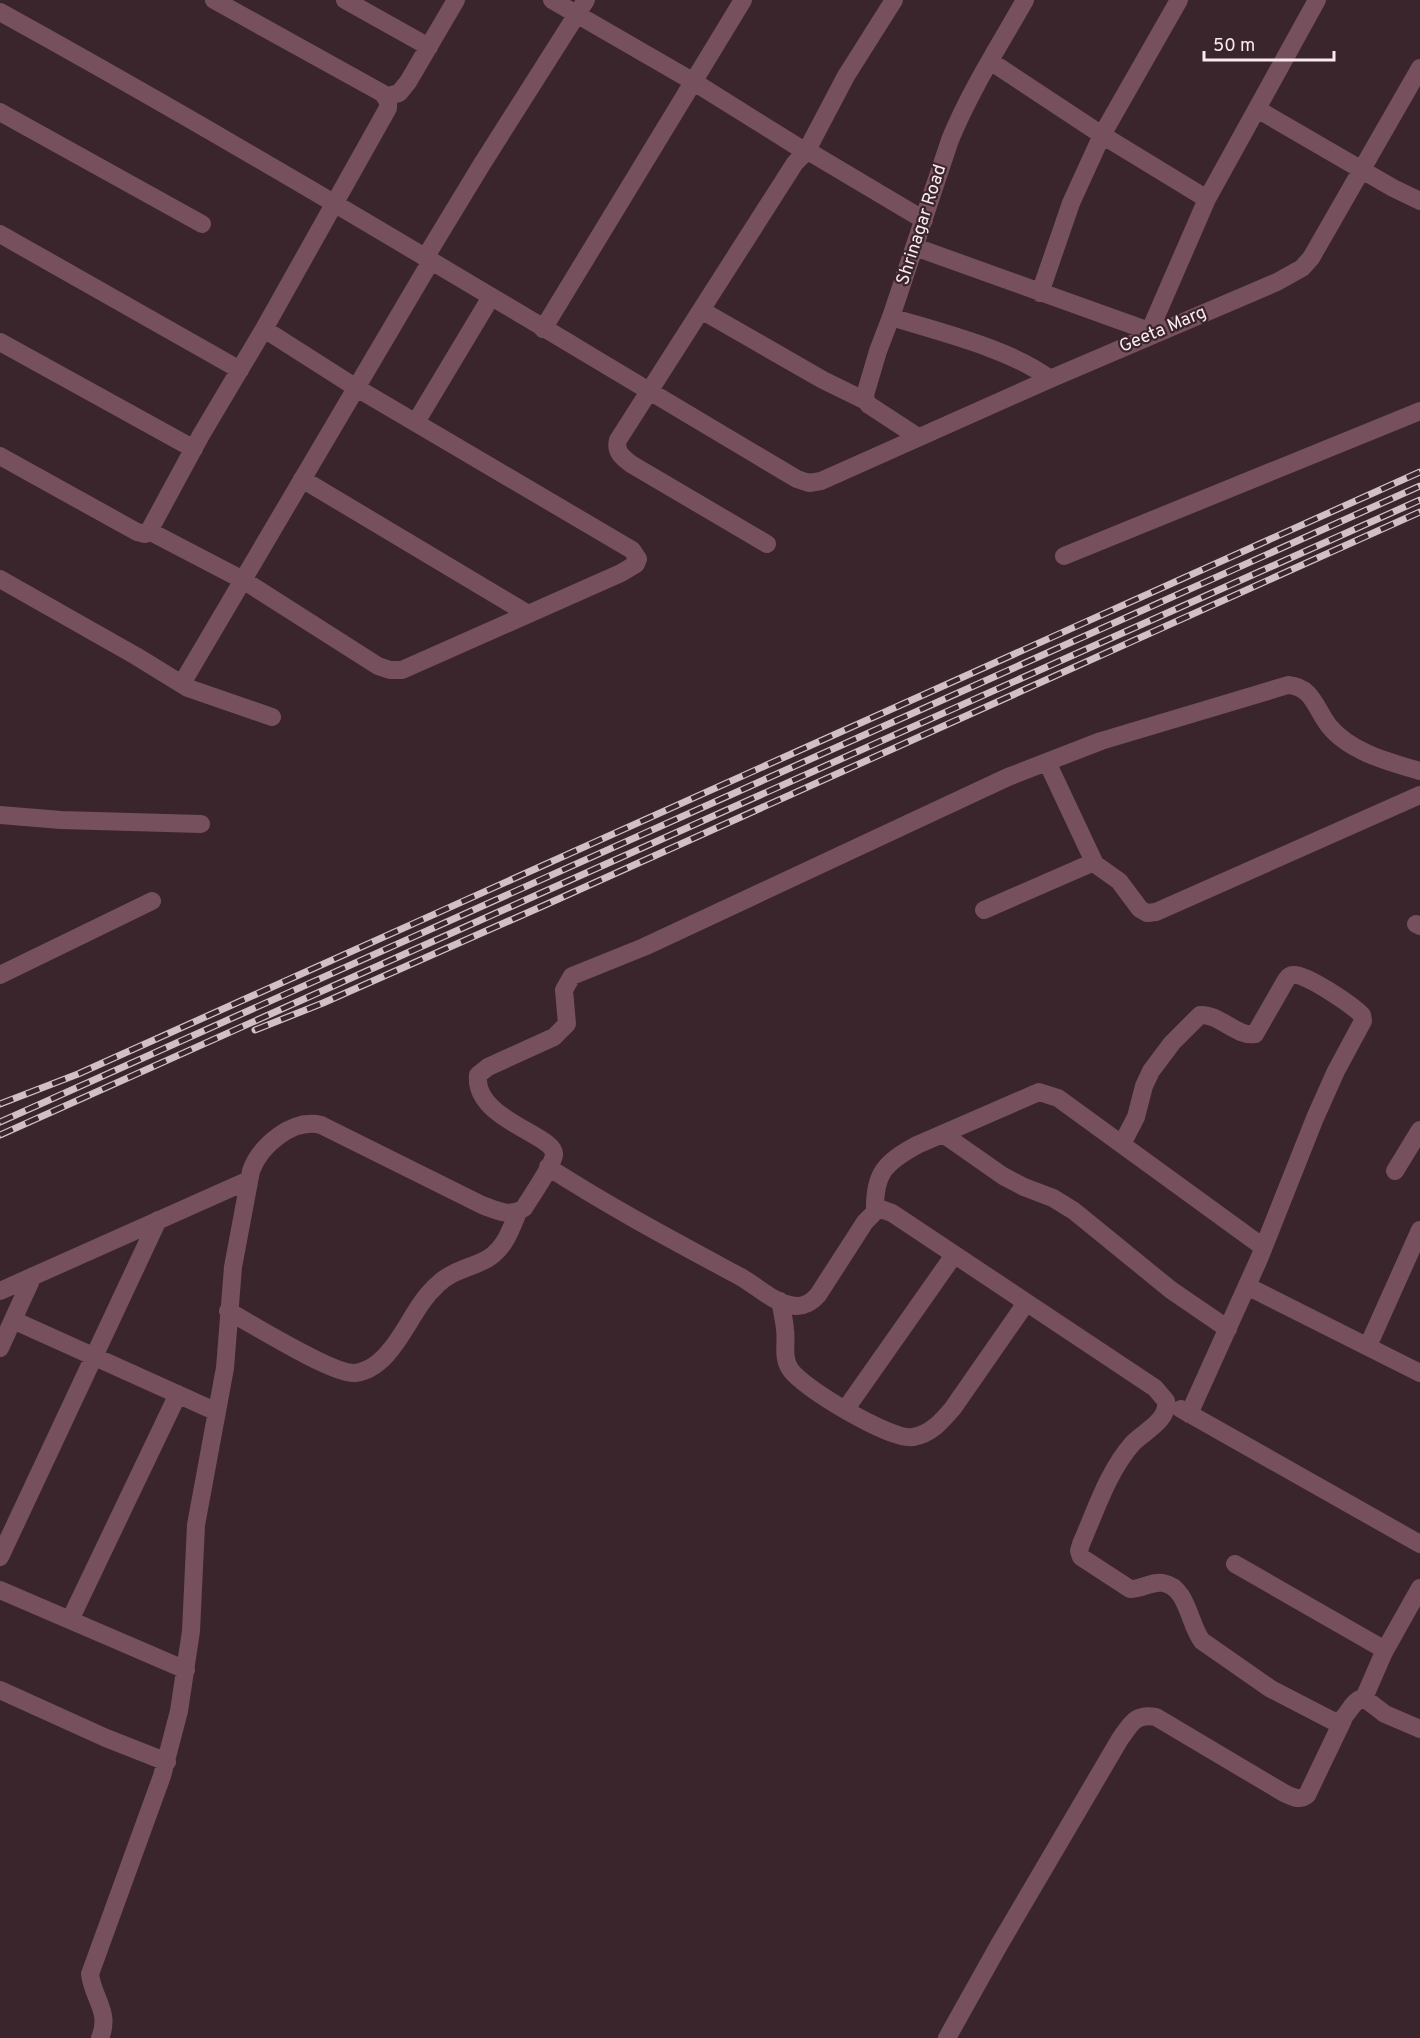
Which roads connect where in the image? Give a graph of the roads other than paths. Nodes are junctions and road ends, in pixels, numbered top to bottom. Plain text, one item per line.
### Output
1 (214, 0) edge
2 (345, 0) edge
3 (456, 0) edge
4 (552, 0) edge
5 (743, 0) edge
6 (894, 0) edge
7 (1025, 0) edge
8 (1179, 0) edge
9 (1317, 0) edge
10 (582, 7) edge
11 (4, 8) edge
12 (429, 47) junction
13 (990, 61) junction
14 (1420, 68) edge
15 (694, 82) junction
16 (385, 97) junction
17 (1257, 109) junction
18 (0, 112) edge
19 (1102, 135) junction
20 (806, 152) junction
21 (1361, 170) junction
22 (1207, 199) junction
23 (1420, 201) edge
24 (334, 202) junction
25 (924, 220) junction
26 (202, 224) dead end
27 (0, 234) edge
28 (915, 247) junction
29 (428, 259) junction
30 (1040, 292) junction
31 (491, 297) junction
32 (701, 310) junction
33 (891, 316) junction
34 (264, 329) junction
35 (543, 329) junction
36 (1148, 334) junction
37 (0, 342) edge
38 (240, 370) junction
39 (1050, 379) junction
40 (355, 387) junction
41 (649, 391) junction
42 (866, 401) junction
43 (1420, 411) edge
44 (416, 422) junction
45 (918, 437) junction
46 (194, 449) junction
47 (0, 456) edge
48 (302, 479) junction
49 (149, 531) junction
50 (767, 544) dead end
51 (1064, 556) dead end
52 (0, 579) edge
53 (243, 580) junction
54 (528, 614) junction
55 (180, 682) junction
56 (272, 717) dead end
57 (1047, 762) junction
58 (1420, 771) edge
59 (1420, 795) edge
60 (0, 815) edge
61 (201, 824) dead end
62 (1094, 862) junction
63 (152, 901) dead end
64 (984, 910) dead end
65 (0, 975) edge
66 (1420, 1130) edge
67 (943, 1134) junction
68 (1122, 1144) junction
69 (548, 1167) junction
70 (1395, 1171) dead end
71 (249, 1180) junction
72 (518, 1212) junction
73 (874, 1212) junction
74 (158, 1220) junction
75 (1420, 1230) edge
76 (1263, 1247) junction
77 (954, 1255) junction
78 (33, 1276) junction
79 (1247, 1286) junction
80 (0, 1291) edge
81 (780, 1301) junction
82 (1026, 1303) junction
83 (228, 1311) junction
84 (13, 1320) junction
85 (1228, 1329) junction
86 (1368, 1346) junction
87 (0, 1348) edge
88 (94, 1356) junction
89 (1420, 1373) edge
90 (178, 1394) junction
91 (1166, 1401) junction
92 (845, 1410) junction
93 (217, 1412) junction
94 (1190, 1414) junction
95 (1420, 1544) edge
96 (0, 1557) edge
97 (1234, 1564) dead end
98 (1420, 1588) edge
99 (0, 1590) edge
100 (70, 1620) junction
101 (1384, 1650) junction
102 (186, 1670) junction
103 (0, 1690) edge
104 (1364, 1698) junction
105 (1343, 1720) junction
106 (1420, 1729) edge
107 (167, 1762) junction
108 (100, 2038) edge
109 (947, 2038) edge

1 - 16 street
2 - 12 street
3 - 12 street
4 - 10 street
5 - 15 street
6 - 20 street
7 - 13 street, Shrinagar Road
8 - 19 street
9 - 17 street
10 - 15 street
10 - 29 street
11 - 24 street
12 - 16 street
13 - 19 street
13 - 25 street, Shrinagar Road
14 - 21 street, Geeta Marg
15 - 20 street
15 - 35 street
16 - 24 street
17 - 21 street
17 - 22 street
18 - 26 street
19 - 22 street
19 - 30 street
20 - 25 street
20 - 32 street
21 - 23 street
21 - 36 street, Geeta Marg
22 - 36 street
24 - 29 street
24 - 34 street
25 - 28 street, Shrinagar Road
27 - 38 street
28 - 30 street
28 - 33 street, Shrinagar Road
29 - 31 street
29 - 40 street
30 - 36 street
31 - 35 street
31 - 44 street
32 - 41 street
32 - 42 street
33 - 39 street
33 - 42 street, Shrinagar Road
34 - 38 street
34 - 40 street
35 - 41 street
36 - 39 street, Geeta Marg
37 - 46 street
38 - 46 street
39 - 45 street, Geeta Marg
40 - 44 street
40 - 48 street
41 - 45 street, Geeta Marg
41 - 50 street
42 - 45 street
43 - 51 street
44 - 54 street
46 - 49 street
47 - 49 street
48 - 53 street
48 - 54 street
49 - 53 street
52 - 55 street
53 - 54 street
53 - 55 street
55 - 56 street
57 - 58 street
57 - 62 street
57 - 69 street
59 - 62 street
60 - 61 street
62 - 64 street
63 - 65 street
66 - 70 street
67 - 68 street
67 - 73 street
67 - 85 street
68 - 76 street
68 - 76 street
69 - 72 street
69 - 81 street
71 - 72 street
71 - 74 street
71 - 83 street
72 - 83 street
73 - 77 street
73 - 81 street
74 - 78 street
74 - 88 street
75 - 86 street
76 - 79 street
77 - 82 street
77 - 92 street
78 - 80 street
78 - 84 street
79 - 85 street
79 - 86 street
81 - 92 street
82 - 91 street
82 - 92 street
83 - 93 street
84 - 87 street
84 - 88 street
85 - 94 street
86 - 89 street
88 - 90 street
88 - 96 street
90 - 93 street
90 - 100 street
91 - 94 street
91 - 105 street
93 - 102 street
94 - 95 street
97 - 101 street
98 - 101 street
99 - 100 street
100 - 102 street
101 - 104 street
102 - 107 street
103 - 107 street
104 - 105 street
104 - 106 street
105 - 109 street
107 - 108 street

